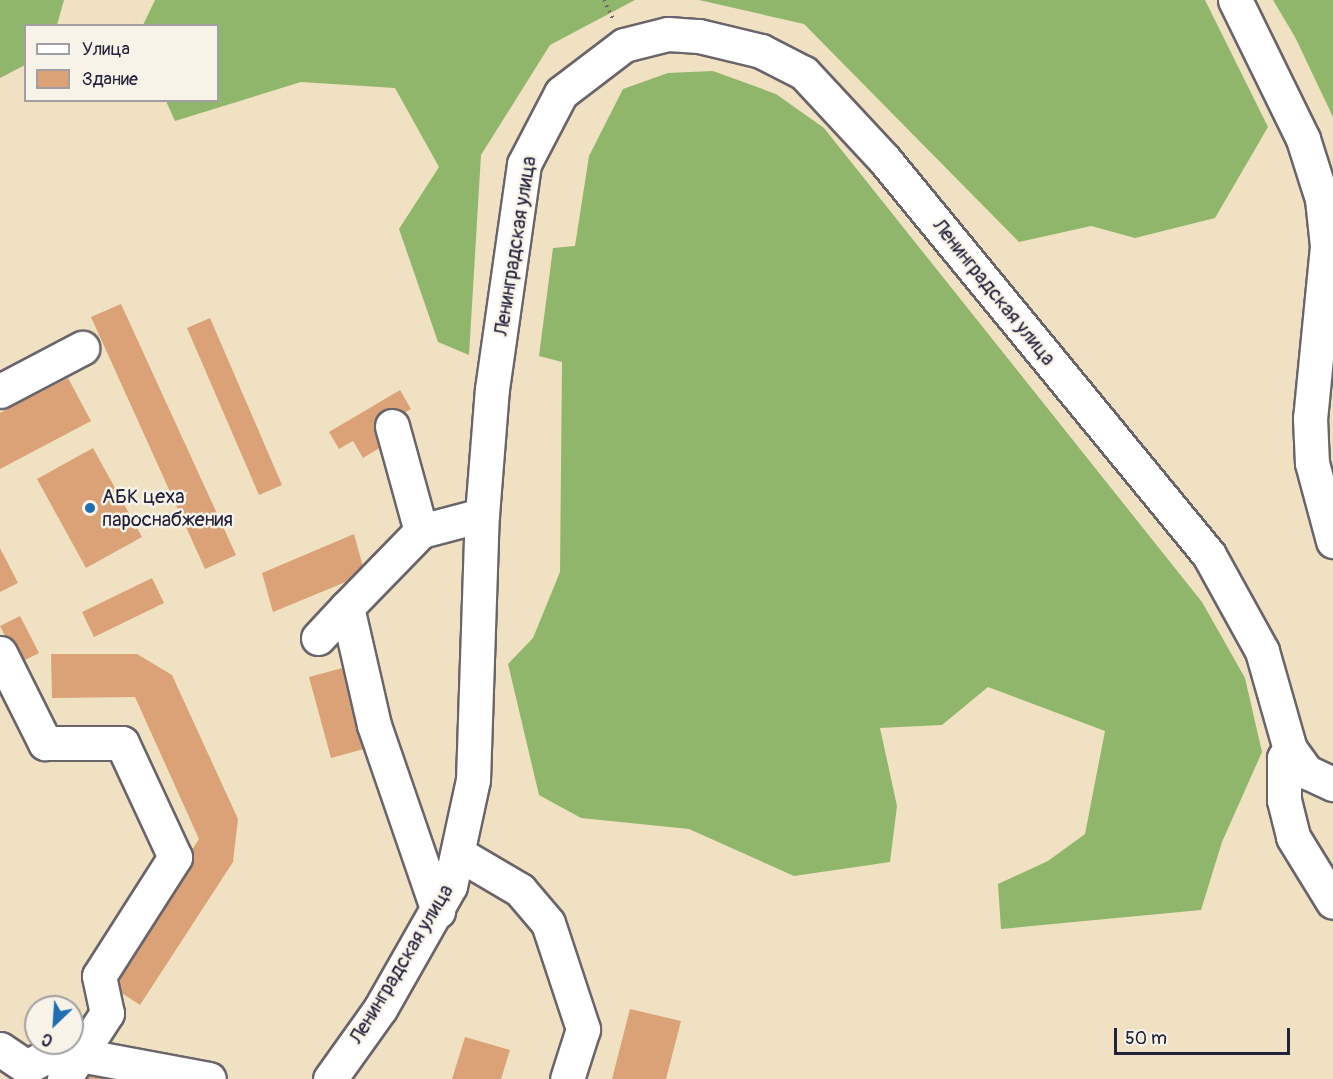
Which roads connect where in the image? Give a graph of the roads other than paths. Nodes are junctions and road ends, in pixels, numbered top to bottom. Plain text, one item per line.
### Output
1 (1235, 0) edge
2 (82, 348) dead end
3 (0, 392) edge
4 (392, 426) dead end
5 (482, 515) junction
6 (421, 531) junction
7 (1333, 541) edge
8 (347, 607) junction
9 (318, 638) dead end
10 (0, 653) edge
11 (1290, 749) junction
12 (1333, 784) edge
13 (459, 854) junction
14 (1333, 902) edge
15 (438, 911) junction
16 (0, 1049) edge
17 (72, 1067) edge
18 (209, 1079) edge
19 (330, 1079) edge
20 (567, 1079) edge

1 - 7 street
2 - 3 street
4 - 6 street
5 - 6 street
5 - 11 street, Ленинградская улица
5 - 13 street, Ленинградская улица
6 - 8 street
8 - 9 street
8 - 15 street
10 - 17 street
11 - 12 street
11 - 14 street
13 - 15 street, Ленинградская улица
13 - 20 street
15 - 19 street, Ленинградская улица
16 - 17 street
17 - 18 street

